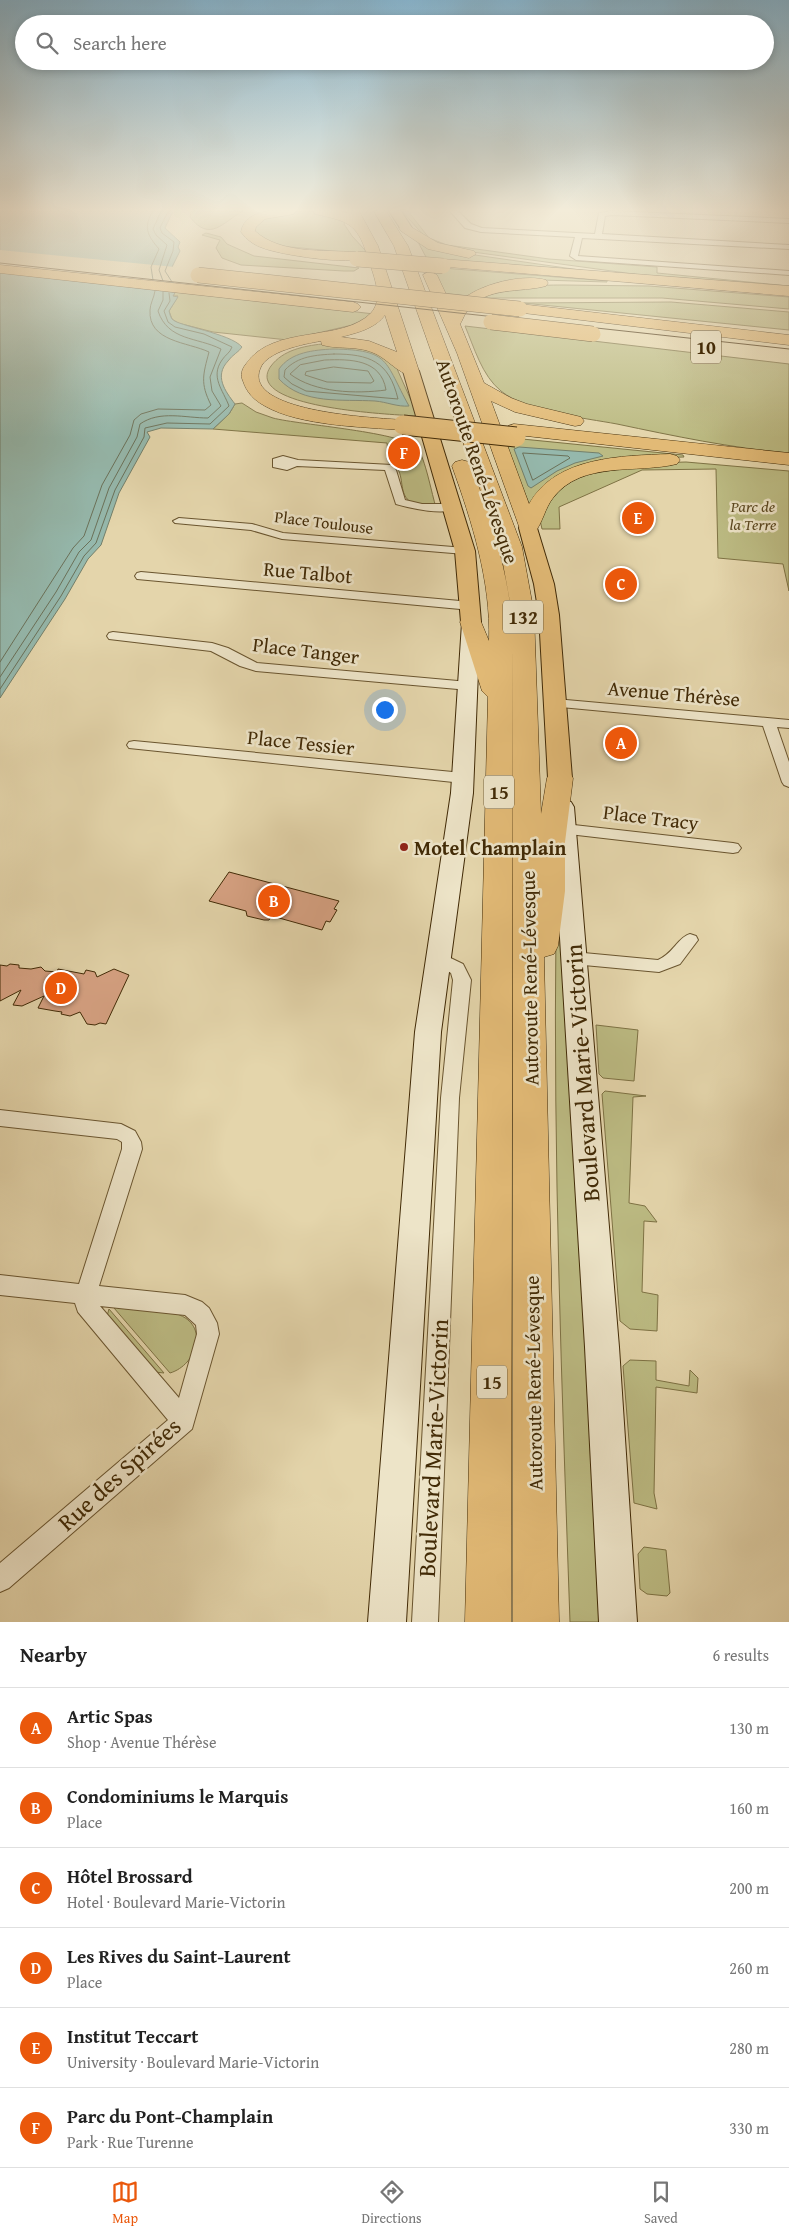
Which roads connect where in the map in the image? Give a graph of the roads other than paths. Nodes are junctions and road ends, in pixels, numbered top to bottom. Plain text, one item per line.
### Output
1 (159, 287) edge
2 (308, 287) edge
3 (383, 287) edge
4 (401, 287) edge
5 (416, 287) edge
6 (444, 287) edge
7 (508, 287) edge
8 (674, 287) edge
9 (693, 287) edge
10 (746, 287) edge
11 (707, 288) junction
12 (789, 290) edge
13 (384, 292) junction
14 (789, 294) edge
15 (466, 321) junction
16 (612, 336) dead end
17 (789, 340) edge
18 (421, 344) dead end
19 (411, 371) junction
20 (477, 386) junction
21 (436, 389) dead end
22 (403, 422) junction
23 (736, 457) junction
24 (789, 459) edge
25 (295, 463) dead end
26 (789, 466) edge
27 (452, 507) junction
28 (180, 521) dead end
29 (528, 528) junction
30 (465, 551) junction
31 (141, 576) dead end
32 (471, 614) junction
33 (113, 636) dead end
34 (468, 686) junction
35 (555, 703) junction
36 (500, 712) junction
37 (769, 722) junction
38 (789, 724) edge
39 (134, 745) dead end
40 (463, 778) junction
41 (560, 778) junction
42 (789, 782) edge
43 (565, 829) junction
44 (733, 848) dead end
45 (690, 940) dead end
46 (438, 958) junction
47 (574, 958) junction
48 (530, 1049) junction
49 (0, 1118) edge
50 (0, 1285) edge
51 (86, 1294) junction
52 (184, 1421) junction
53 (0, 1579) edge
54 (488, 1616) edge
55 (536, 1617) edge
56 (387, 1622) edge
57 (424, 1622) edge
58 (618, 1622) edge

1 - 15 highway
2 - 17 highway, 10, bridge
3 - 13 highway
4 - 18 highway, Autoroute René-Lévesque
5 - 48 highway, Autoroute René-Lévesque / 132
6 - 15 highway
7 - 15 highway
8 - 11 highway
9 - 11 highway
10 - 12 highway
11 - 14 highway
13 - 19 highway
13 - 22 highway
15 - 16 highway, bridge
15 - 20 highway
19 - 22 highway
19 - 27 main road, Boulevard Marie-Victorin
20 - 23 highway
20 - 29 highway
21 - 36 highway, Autoroute René-Lévesque / 132
22 - 23 highway, bridge
23 - 24 highway
23 - 26 highway
23 - 29 highway
25 - 27 street
27 - 30 main road, Boulevard Marie-Victorin
28 - 30 street, Place Toulouse
29 - 35 main road, Boulevard Marie-Victorin
30 - 32 main road, Boulevard Marie-Victorin
31 - 32 street, Rue Talbot
32 - 34 main road, Boulevard Marie-Victorin
32 - 36 highway
33 - 34 street, Place Tanger
34 - 40 main road, Boulevard Marie-Victorin
35 - 37 street, Avenue Thérèse
35 - 41 main road, Boulevard Marie-Victorin
36 - 54 highway, Autoroute René-Lévesque / 15
37 - 38 street, Avenue Thérèse
37 - 42 street
39 - 40 street, Place Tessier
40 - 46 main road, Boulevard Marie-Victorin
41 - 43 main road, Boulevard Marie-Victorin
41 - 48 highway
43 - 44 street, Place Tracy
43 - 47 main road, Boulevard Marie-Victorin
45 - 47 street
46 - 56 main road, Boulevard Marie-Victorin
46 - 57 street, Boulevard Marie-Victorin
47 - 58 main road, Boulevard Marie-Victorin
48 - 55 highway, Autoroute René-Lévesque / 15
49 - 51 street
50 - 51 street, Rue des Spirées
51 - 52 street
51 - 52 street, Rue des Spirées
52 - 53 street, Rue des Spirées

